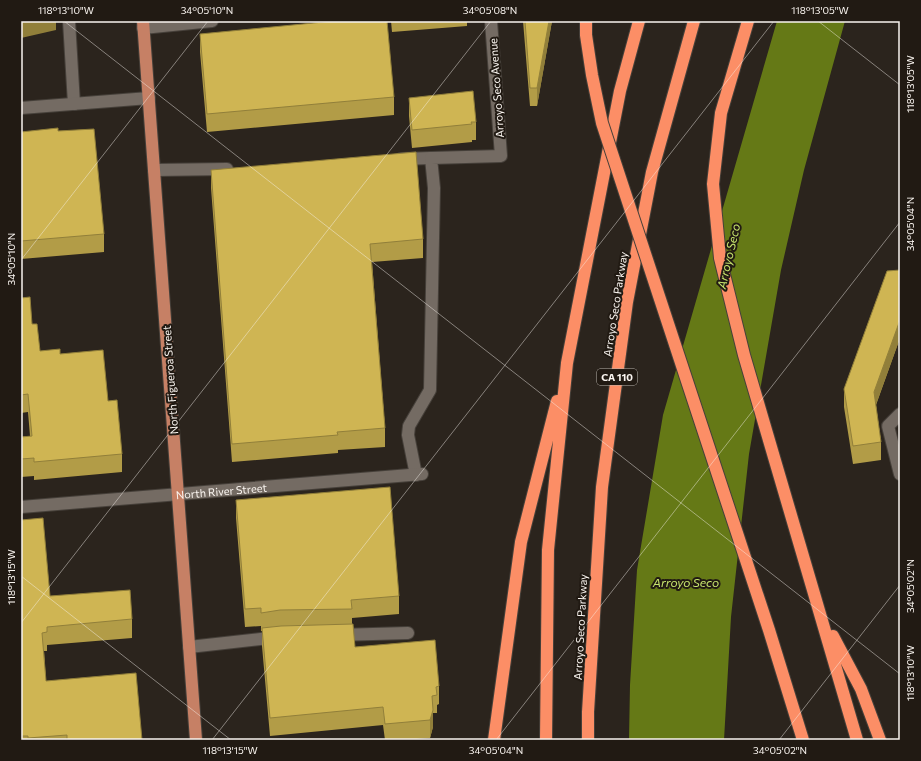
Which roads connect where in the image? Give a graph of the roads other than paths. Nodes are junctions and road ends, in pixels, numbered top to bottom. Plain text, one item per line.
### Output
1 (69, 21) edge
2 (212, 21) edge
3 (491, 21) edge
4 (586, 21) edge
5 (639, 21) edge
6 (694, 21) edge
7 (748, 21) edge
8 (143, 24) edge
9 (149, 98) junction
10 (74, 104) junction
11 (21, 108) edge
12 (430, 158) junction
13 (391, 160) edge
14 (242, 168) edge
15 (154, 170) junction
16 (567, 363) junction
17 (900, 414) edge
18 (900, 474) edge
19 (178, 495) junction
20 (21, 507) edge
21 (821, 615) junction
22 (408, 633) dead end
23 (328, 635) edge
24 (288, 636) edge
25 (189, 647) junction
26 (196, 740) edge
27 (494, 740) edge
28 (546, 740) edge
29 (588, 740) edge
30 (804, 740) edge
31 (857, 740) edge
32 (880, 740) edge

1 - 10 street
2 - 8 street
3 - 12 street, Arroyo Seco Avenue
4 - 30 highway, bridge
5 - 16 highway
6 - 29 highway, Arroyo Seco Parkway / CA 110
7 - 21 highway
8 - 9 main road, North Figueroa Street
9 - 10 street
9 - 15 main road, North Figueroa Street
10 - 11 street
12 - 13 street
12 - 19 street, North River Street
14 - 15 street
15 - 19 main road, North Figueroa Street
16 - 27 highway
16 - 28 highway
17 - 18 street
19 - 20 street, North River Street
19 - 25 main road, North Figueroa Street
21 - 31 highway
21 - 32 highway
22 - 23 street
24 - 25 street
25 - 26 main road, North Figueroa Street

